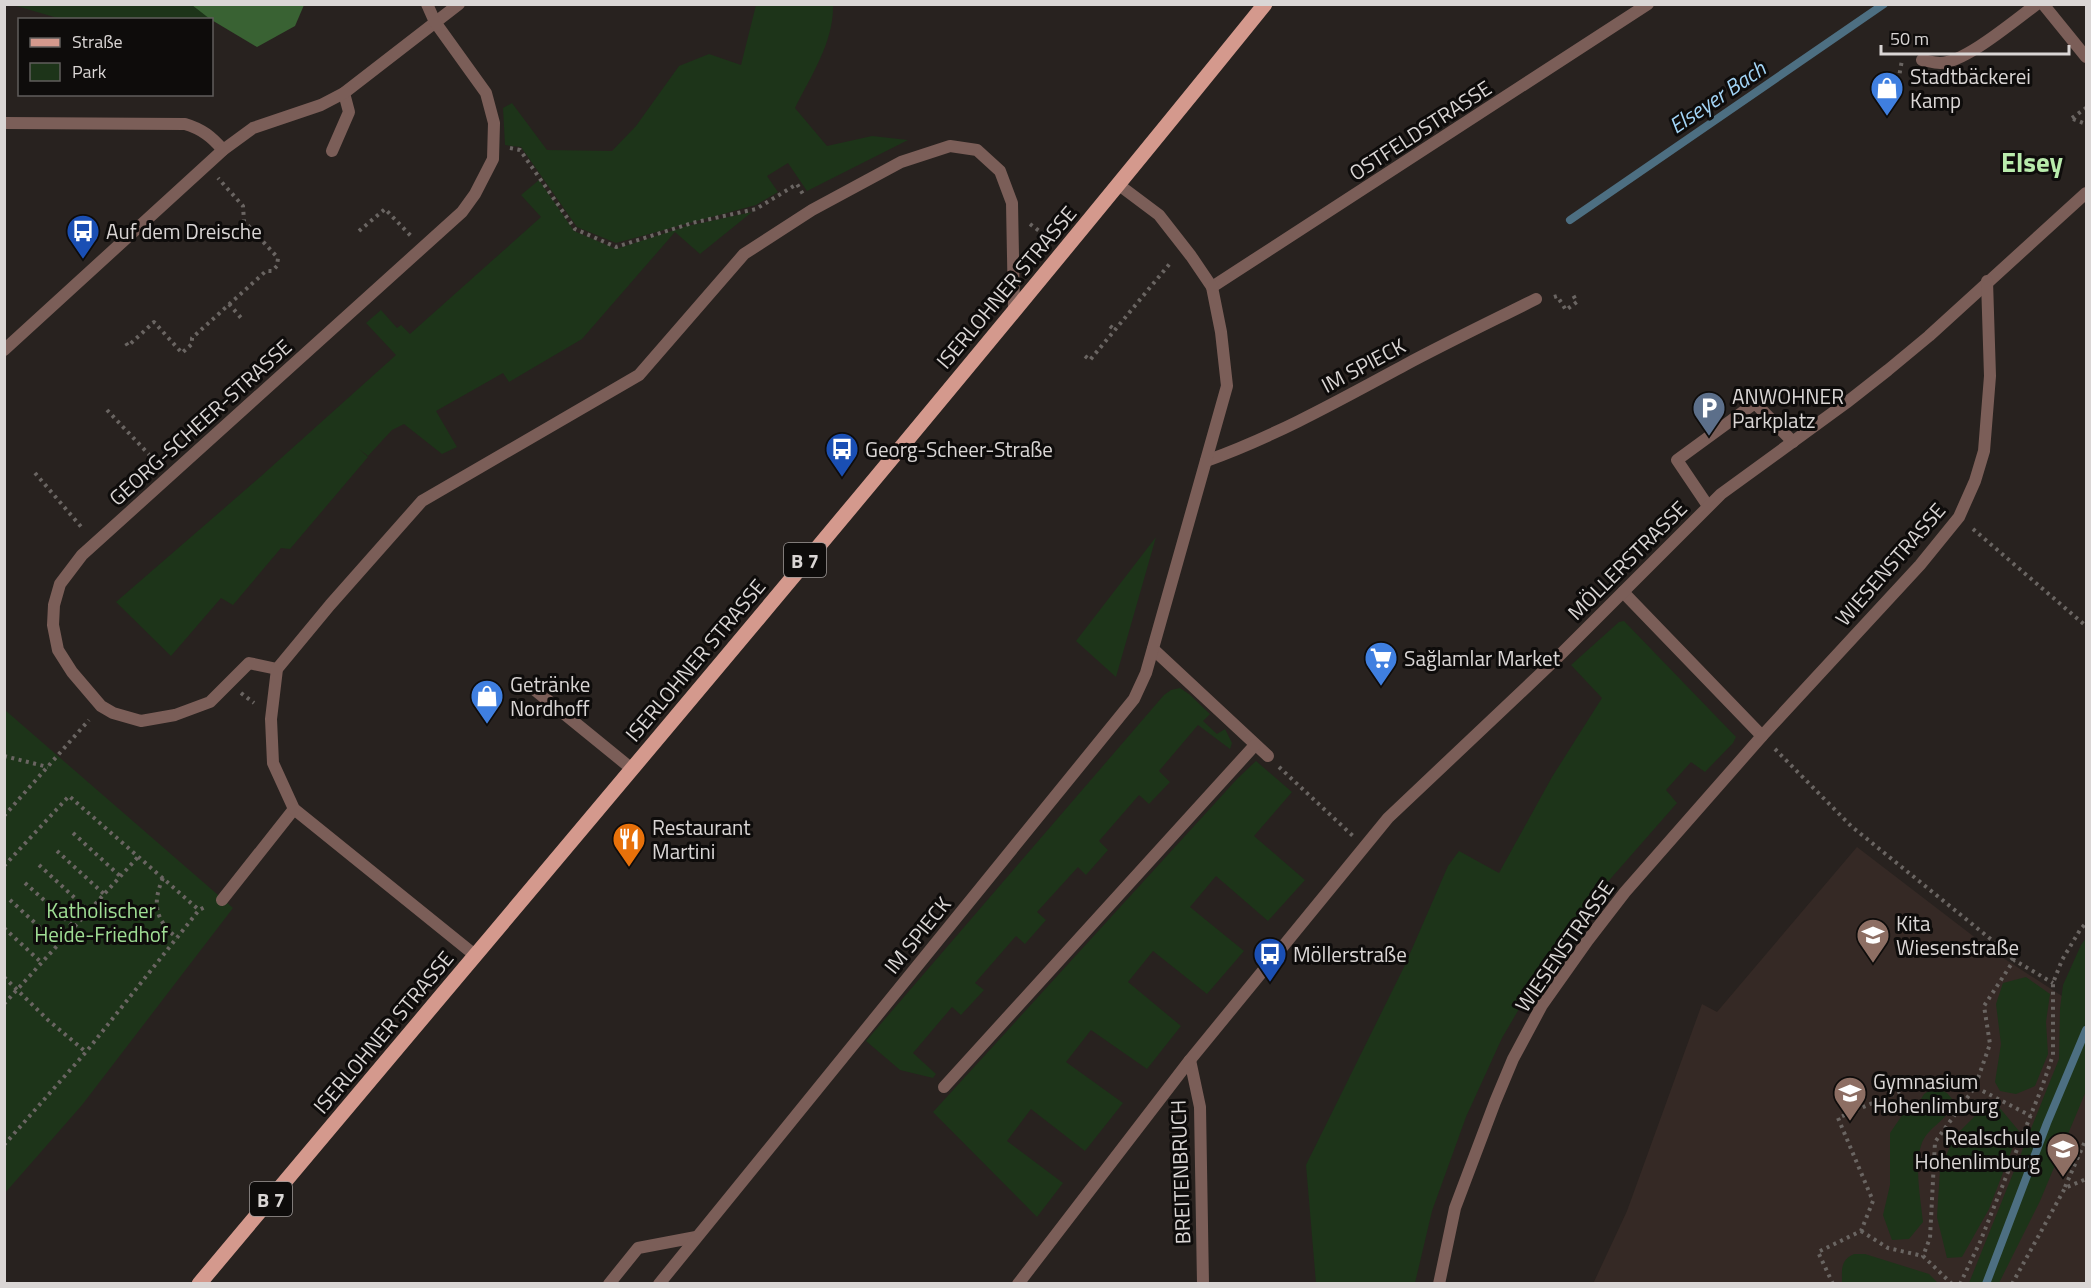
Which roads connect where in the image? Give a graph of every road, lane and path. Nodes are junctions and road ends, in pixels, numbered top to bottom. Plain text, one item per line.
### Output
1 (426, 4) edge
2 (459, 4) edge
3 (1265, 4) edge
4 (1648, 4) edge
5 (2037, 4) edge
6 (2043, 4) edge
7 (435, 22) junction
8 (1903, 57) dead end
9 (2086, 57) edge
10 (1922, 60) dead end
11 (1897, 88) dead end
12 (344, 93) junction
13 (2086, 108) edge
14 (4, 123) edge
15 (2086, 124) edge
16 (223, 150) junction
17 (520, 150) dead end
18 (332, 151) dead end
19 (220, 180) dead end
20 (797, 184) dead end
21 (1119, 185) junction
22 (2086, 193) edge
23 (1037, 229) dead end
24 (359, 231) dead end
25 (1042, 234) dead end
26 (1184, 246) junction
27 (422, 248) junction
28 (1987, 281) junction
29 (1212, 287) junction
30 (1137, 294) dead end
31 (1573, 295) dead end
32 (1557, 296) dead end
33 (1141, 298) junction
34 (1536, 299) dead end
35 (229, 304) junction
36 (1014, 309) junction
37 (242, 319) dead end
38 (1110, 326) dead end
39 (1115, 330) junction
40 (126, 343) dead end
41 (4, 350) edge
42 (1085, 356) dead end
43 (107, 410) dead end
44 (1793, 442) junction
45 (1206, 461) junction
46 (159, 465) dead end
47 (35, 473) dead end
48 (1708, 507) junction
49 (1959, 517) junction
50 (83, 529) dead end
51 (1623, 592) junction
52 (2086, 626) edge
53 (1153, 649) junction
54 (277, 669) junction
55 (535, 690) dead end
56 (240, 692) dead end
57 (101, 706) junction
58 (258, 706) dead end
59 (1762, 736) junction
60 (1255, 745) junction
61 (4, 756) edge
62 (1268, 756) joint
63 (48, 767) junction
64 (632, 769) junction
65 (294, 809) junction
66 (4, 816) edge
67 (73, 833) dead end
68 (1365, 847) junction
69 (57, 851) dead end
70 (138, 857) junction
71 (39, 865) dead end
72 (4, 866) edge
73 (120, 876) junction
74 (163, 878) junction
75 (25, 883) dead end
76 (104, 894) junction
77 (10, 900) dead end
78 (222, 900) joint
79 (199, 910) junction
80 (89, 911) junction
81 (2086, 923) edge
82 (74, 927) junction
83 (4, 928) edge
84 (177, 938) junction
85 (58, 944) junction
86 (476, 956) junction
87 (2013, 960) junction
88 (42, 963) junction
89 (4, 977) edge
90 (2053, 983) junction
91 (18, 990) junction
92 (4, 1004) edge
93 (86, 1052) junction
94 (1190, 1060) junction
95 (944, 1087) dead end
96 (1975, 1087) junction
97 (2031, 1116) junction
98 (2086, 1139) edge
99 (4, 1145) edge
100 (2086, 1179) edge
101 (2065, 1188) junction
102 (1861, 1231) junction
103 (696, 1237) junction
104 (1923, 1256) junction
105 (200, 1284) edge
106 (609, 1284) edge
107 (659, 1284) edge
108 (1018, 1284) edge
109 (1203, 1284) edge
110 (1439, 1284) edge
111 (1833, 1284) edge
112 (1952, 1284) edge
113 (1960, 1284) edge
114 (2012, 1284) edge

1 - 7 street, GEORG-SCHEER-STRASSE
2 - 7 street
3 - 21 main road, ISERLOHNER STRASSE / B 7
4 - 29 street, OSTFELDSTRASSE
5 - 10 street
6 - 9 street
7 - 12 street
7 - 27 street, GEORG-SCHEER-STRASSE
8 - 11 path
12 - 16 street
12 - 18 street
13 - 15 path
14 - 16 street
16 - 41 street
17 - 20 path
19 - 35 path
21 - 26 street, IM SPIECK
21 - 36 main road, ISERLOHNER STRASSE / B 7
22 - 28 street, MÖLLERSTRASSE
23 - 25 path
24 - 27 path
26 - 29 street, IM SPIECK
26 - 33 path
27 - 57 street, GEORG-SCHEER-STRASSE
28 - 44 street, MÖLLERSTRASSE
28 - 49 street, WIESENSTRASSE
29 - 45 street, IM SPIECK
30 - 33 path
31 - 32 path
33 - 39 path
34 - 45 street, IM SPIECK
35 - 37 path
35 - 40 path
36 - 54 street
36 - 64 main road, ISERLOHNER STRASSE / B 7
38 - 39 path
39 - 42 path
43 - 46 path
44 - 48 street, MÖLLERSTRASSE
44 - 48 street
45 - 53 street, IM SPIECK
47 - 50 path
48 - 51 street, MÖLLERSTRASSE
49 - 52 path
49 - 59 street, WIESENSTRASSE
51 - 59 street
51 - 68 street, MÖLLERSTRASSE
53 - 60 street
53 - 103 street, IM SPIECK
54 - 57 street, GEORG-SCHEER-STRASSE
54 - 65 street
55 - 64 street
56 - 58 path
57 - 63 path
59 - 87 path
59 - 110 street, WIESENSTRASSE
60 - 62 street
60 - 95 street
61 - 63 path
62 - 68 path
63 - 66 path
64 - 86 main road, ISERLOHNER STRASSE / B 7
65 - 78 street
65 - 86 street
67 - 73 path
68 - 94 street, MÖLLERSTRASSE
69 - 76 path
70 - 72 path
70 - 73 path
70 - 74 path
71 - 80 path
73 - 76 path
74 - 79 path
74 - 84 path
75 - 82 path
76 - 80 path
77 - 85 path
78 - 79 path
79 - 84 path
80 - 82 path
81 - 90 path
82 - 85 path
83 - 88 path
84 - 93 path
85 - 88 path
86 - 105 main road, ISERLOHNER STRASSE / B 7
87 - 90 path
87 - 96 path
88 - 91 path
89 - 91 path
90 - 97 path
91 - 92 path
91 - 93 path
93 - 99 path
94 - 108 street, MÖLLERSTRASSE
94 - 109 street, BREITENBRUCH
96 - 97 path
96 - 102 path
96 - 104 path
97 - 113 path
98 - 101 path
100 - 101 path
101 - 114 path
102 - 104 path
102 - 111 path
103 - 106 street
103 - 107 street, IM SPIECK
104 - 112 path

